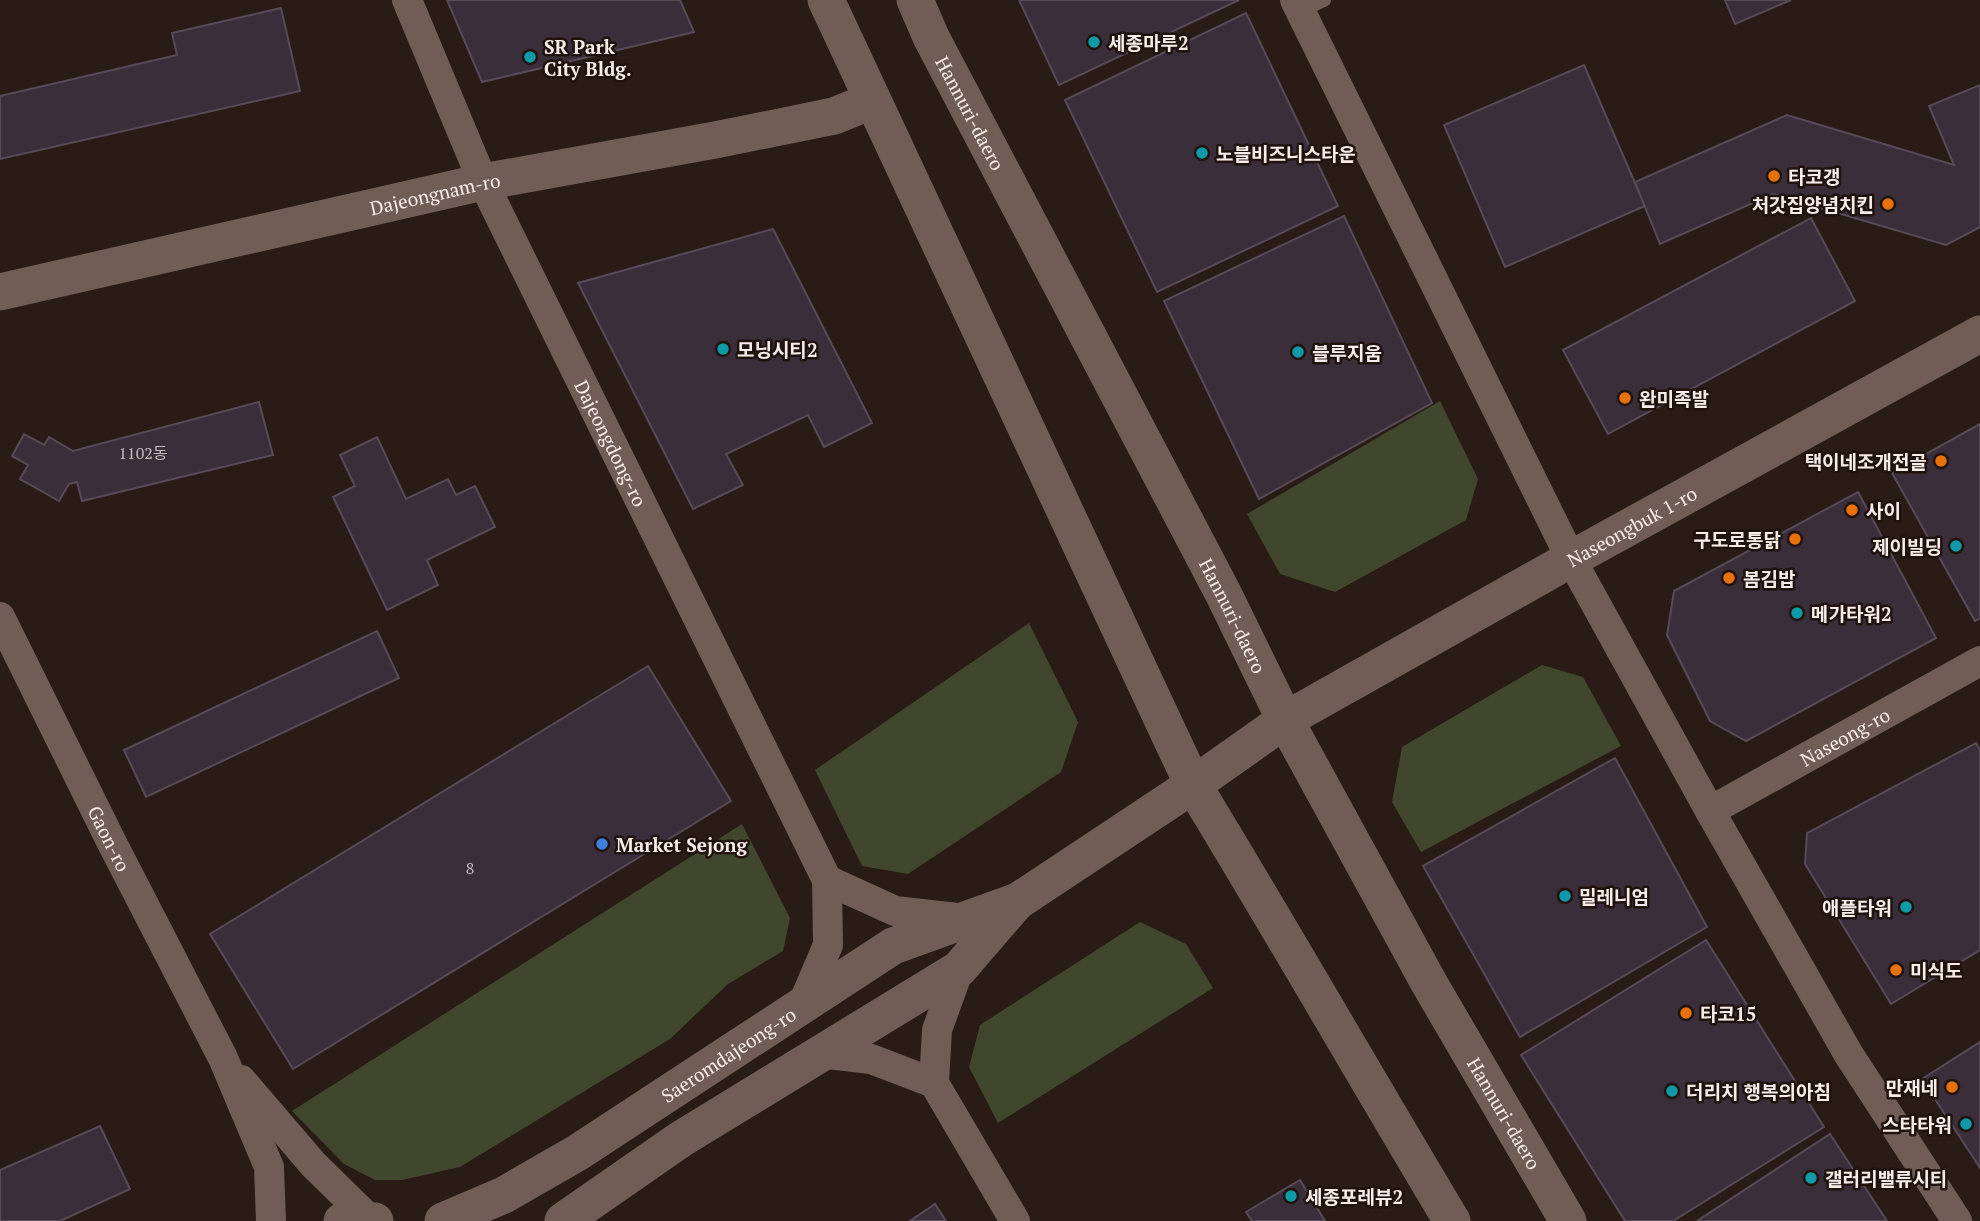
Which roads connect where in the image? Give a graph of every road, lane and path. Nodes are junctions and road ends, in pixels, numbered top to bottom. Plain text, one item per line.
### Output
1 (407, 0) edge
2 (826, 0) edge
3 (915, 0) edge
4 (1306, 4) edge
5 (871, 101) junction
6 (483, 182) junction
7 (0, 292) edge
8 (1980, 334) edge
9 (1572, 559) junction
10 (0, 617) edge
11 (1980, 661) edge
12 (1285, 720) junction
13 (1193, 785) junction
14 (1710, 811) junction
15 (827, 880) junction
16 (1018, 901) junction
17 (966, 919) junction
18 (959, 968) junction
19 (802, 1006) junction
20 (820, 1053) junction
21 (223, 1058) junction
22 (934, 1083) junction
23 (271, 1221) edge
24 (362, 1221) edge
25 (443, 1221) edge
26 (563, 1221) edge
27 (1015, 1221) edge
28 (1452, 1221) edge
29 (1568, 1221) edge
30 (1957, 1221) edge

1 - 6 street, Dajeongdong-ro
2 - 5 street
3 - 12 street, Hannuri-daero
4 - 9 street
5 - 6 street, Dajeongnam-ro
5 - 13 street
6 - 7 street, Dajeongnam-ro
6 - 15 street, Dajeongdong-ro
8 - 9 street, Naseongbuk 1-ro
9 - 12 street, Naseongbuk 1-ro
9 - 14 street
10 - 21 street, Gaon-ro
11 - 14 street, Naseong-ro
12 - 13 street, Saeromdajeong-ro
12 - 29 street, Hannuri-daero
13 - 16 street, Saeromdajeong-ro
13 - 28 street
14 - 30 street
15 - 17 street
15 - 19 street
16 - 17 street, Saeromdajeong-ro
16 - 18 street, Saeromdajeong-ro
17 - 19 street, Saeromdajeong-ro
18 - 20 street, Saeromdajeong-ro
18 - 22 street
19 - 25 street, Saeromdajeong-ro
20 - 22 street
20 - 26 street, Saeromdajeong-ro
21 - 23 street
21 - 24 street
22 - 27 street

